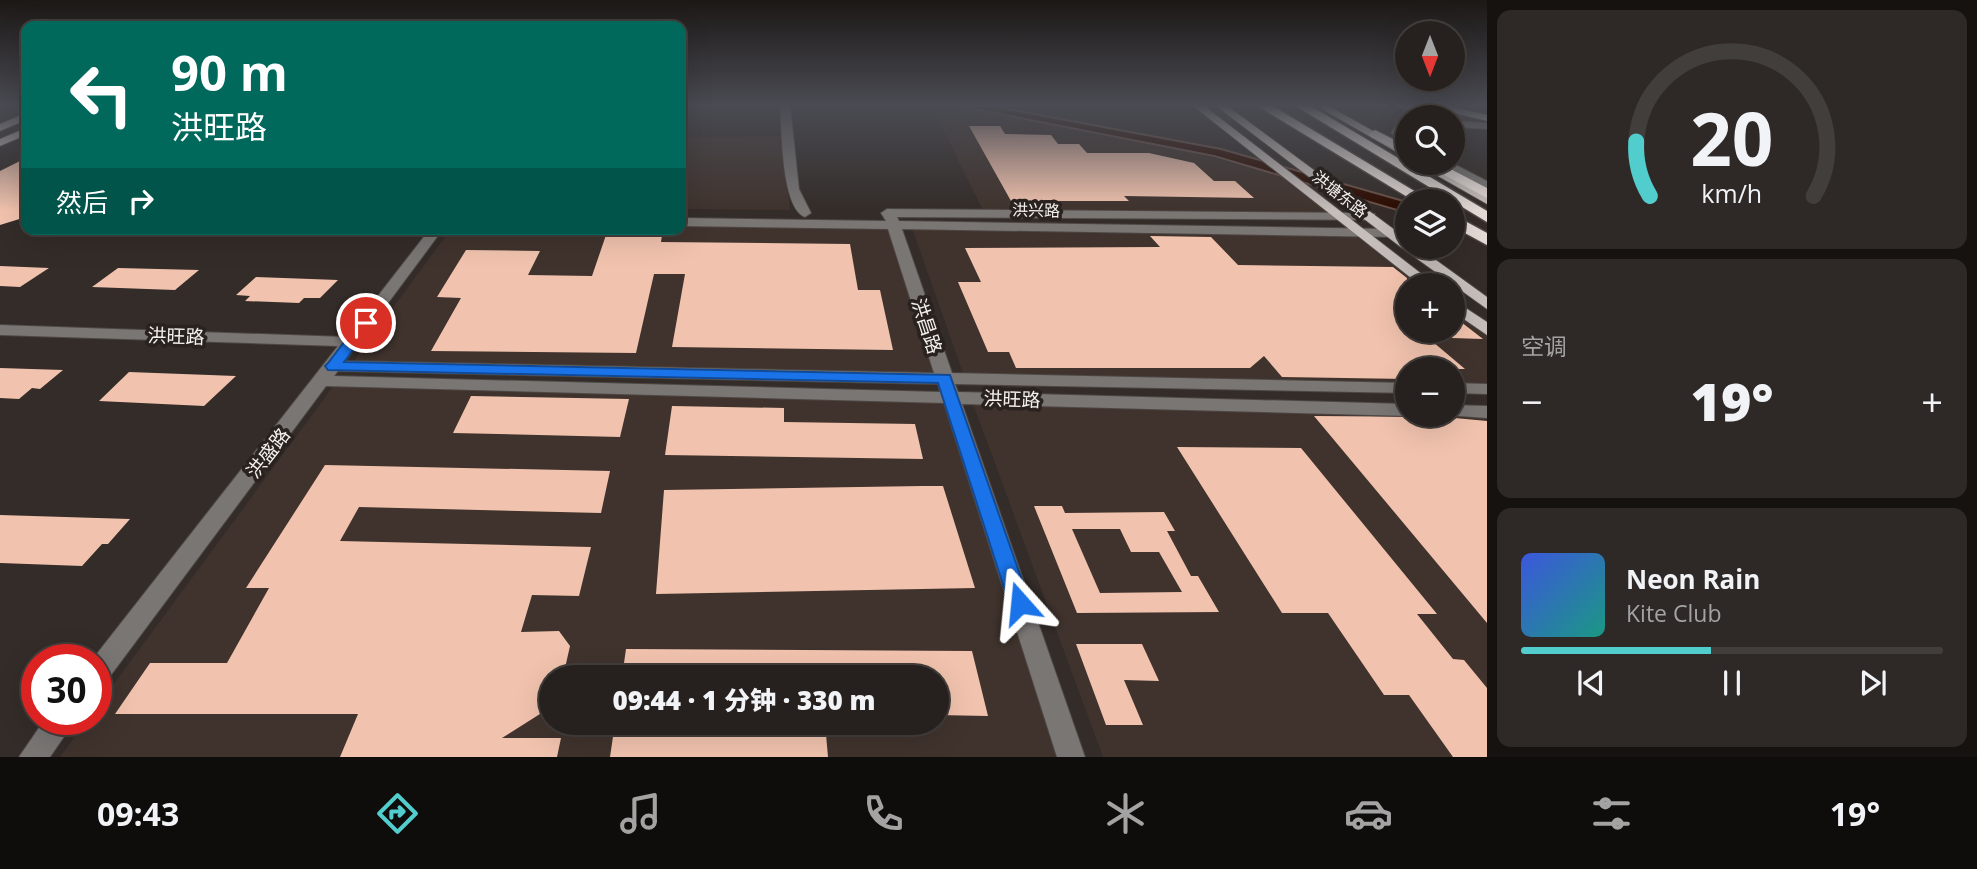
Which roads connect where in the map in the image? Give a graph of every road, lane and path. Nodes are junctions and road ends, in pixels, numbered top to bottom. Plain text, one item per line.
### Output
1 (788, 140) edge
2 (1242, 140) edge
3 (1267, 140) edge
4 (1319, 140) edge
5 (1329, 140) edge
6 (1344, 140) edge
7 (1359, 140) edge
8 (1442, 175) edge
9 (1457, 175) edge
10 (1461, 175) edge
11 (1487, 186) edge
12 (1403, 189) edge
13 (1409, 189) edge
14 (1427, 189) edge
15 (1487, 194) edge
16 (1487, 200) edge
17 (686, 212) edge
18 (805, 212) junction
19 (1465, 216) edge
20 (1341, 217) junction
21 (1370, 217) junction
22 (1487, 217) edge
23 (892, 219) junction
24 (686, 222) edge
25 (1465, 224) edge
26 (1361, 232) junction
27 (1391, 233) junction
28 (432, 235) edge
29 (1487, 235) edge
30 (1395, 236) edge
31 (1426, 259) edge
32 (1414, 273) edge
33 (1487, 304) edge
34 (1465, 313) edge
35 (0, 330) edge
36 (1487, 330) edge
37 (352, 342) junction
38 (328, 374) junction
39 (1395, 387) edge
40 (948, 388) junction
41 (1465, 388) edge
42 (1487, 389) edge
43 (1395, 409) edge
44 (1465, 411) edge
45 (1487, 412) edge
46 (112, 654) edge
47 (50, 735) edge
48 (33, 757) edge
49 (1071, 757) edge

1 - 18 street
2 - 20 main road, 洪塘东路
3 - 21 main road, 洪塘东路
4 - 12 highway
5 - 13 main road
6 - 14 highway
7 - 22 highway
8 - 16 main road
9 - 15 highway
10 - 11 street
17 - 18 street, 洪兴路
18 - 23 street, 洪兴路
19 - 29 highway
20 - 21 street, 洪兴路
20 - 23 street, 洪兴路
20 - 26 main road, 洪塘东路
21 - 27 main road, 洪塘东路
23 - 24 street, 洪兴路
23 - 26 street, 洪兴路
23 - 40 street, 洪昌路
25 - 29 highway
26 - 27 street, 洪兴路
26 - 32 main road, 洪塘东路
27 - 30 main road, 洪塘东路
28 - 37 street, 洪盛路
31 - 33 main road, 洪塘东路
34 - 36 main road
35 - 37 street, 洪旺路
37 - 38 street, 洪盛路
38 - 40 street, 洪旺路
38 - 46 street, 洪盛路
39 - 40 street, 洪旺路
40 - 43 street, 洪旺路
40 - 49 street, 洪昌路
41 - 42 street
44 - 45 street
47 - 48 street

